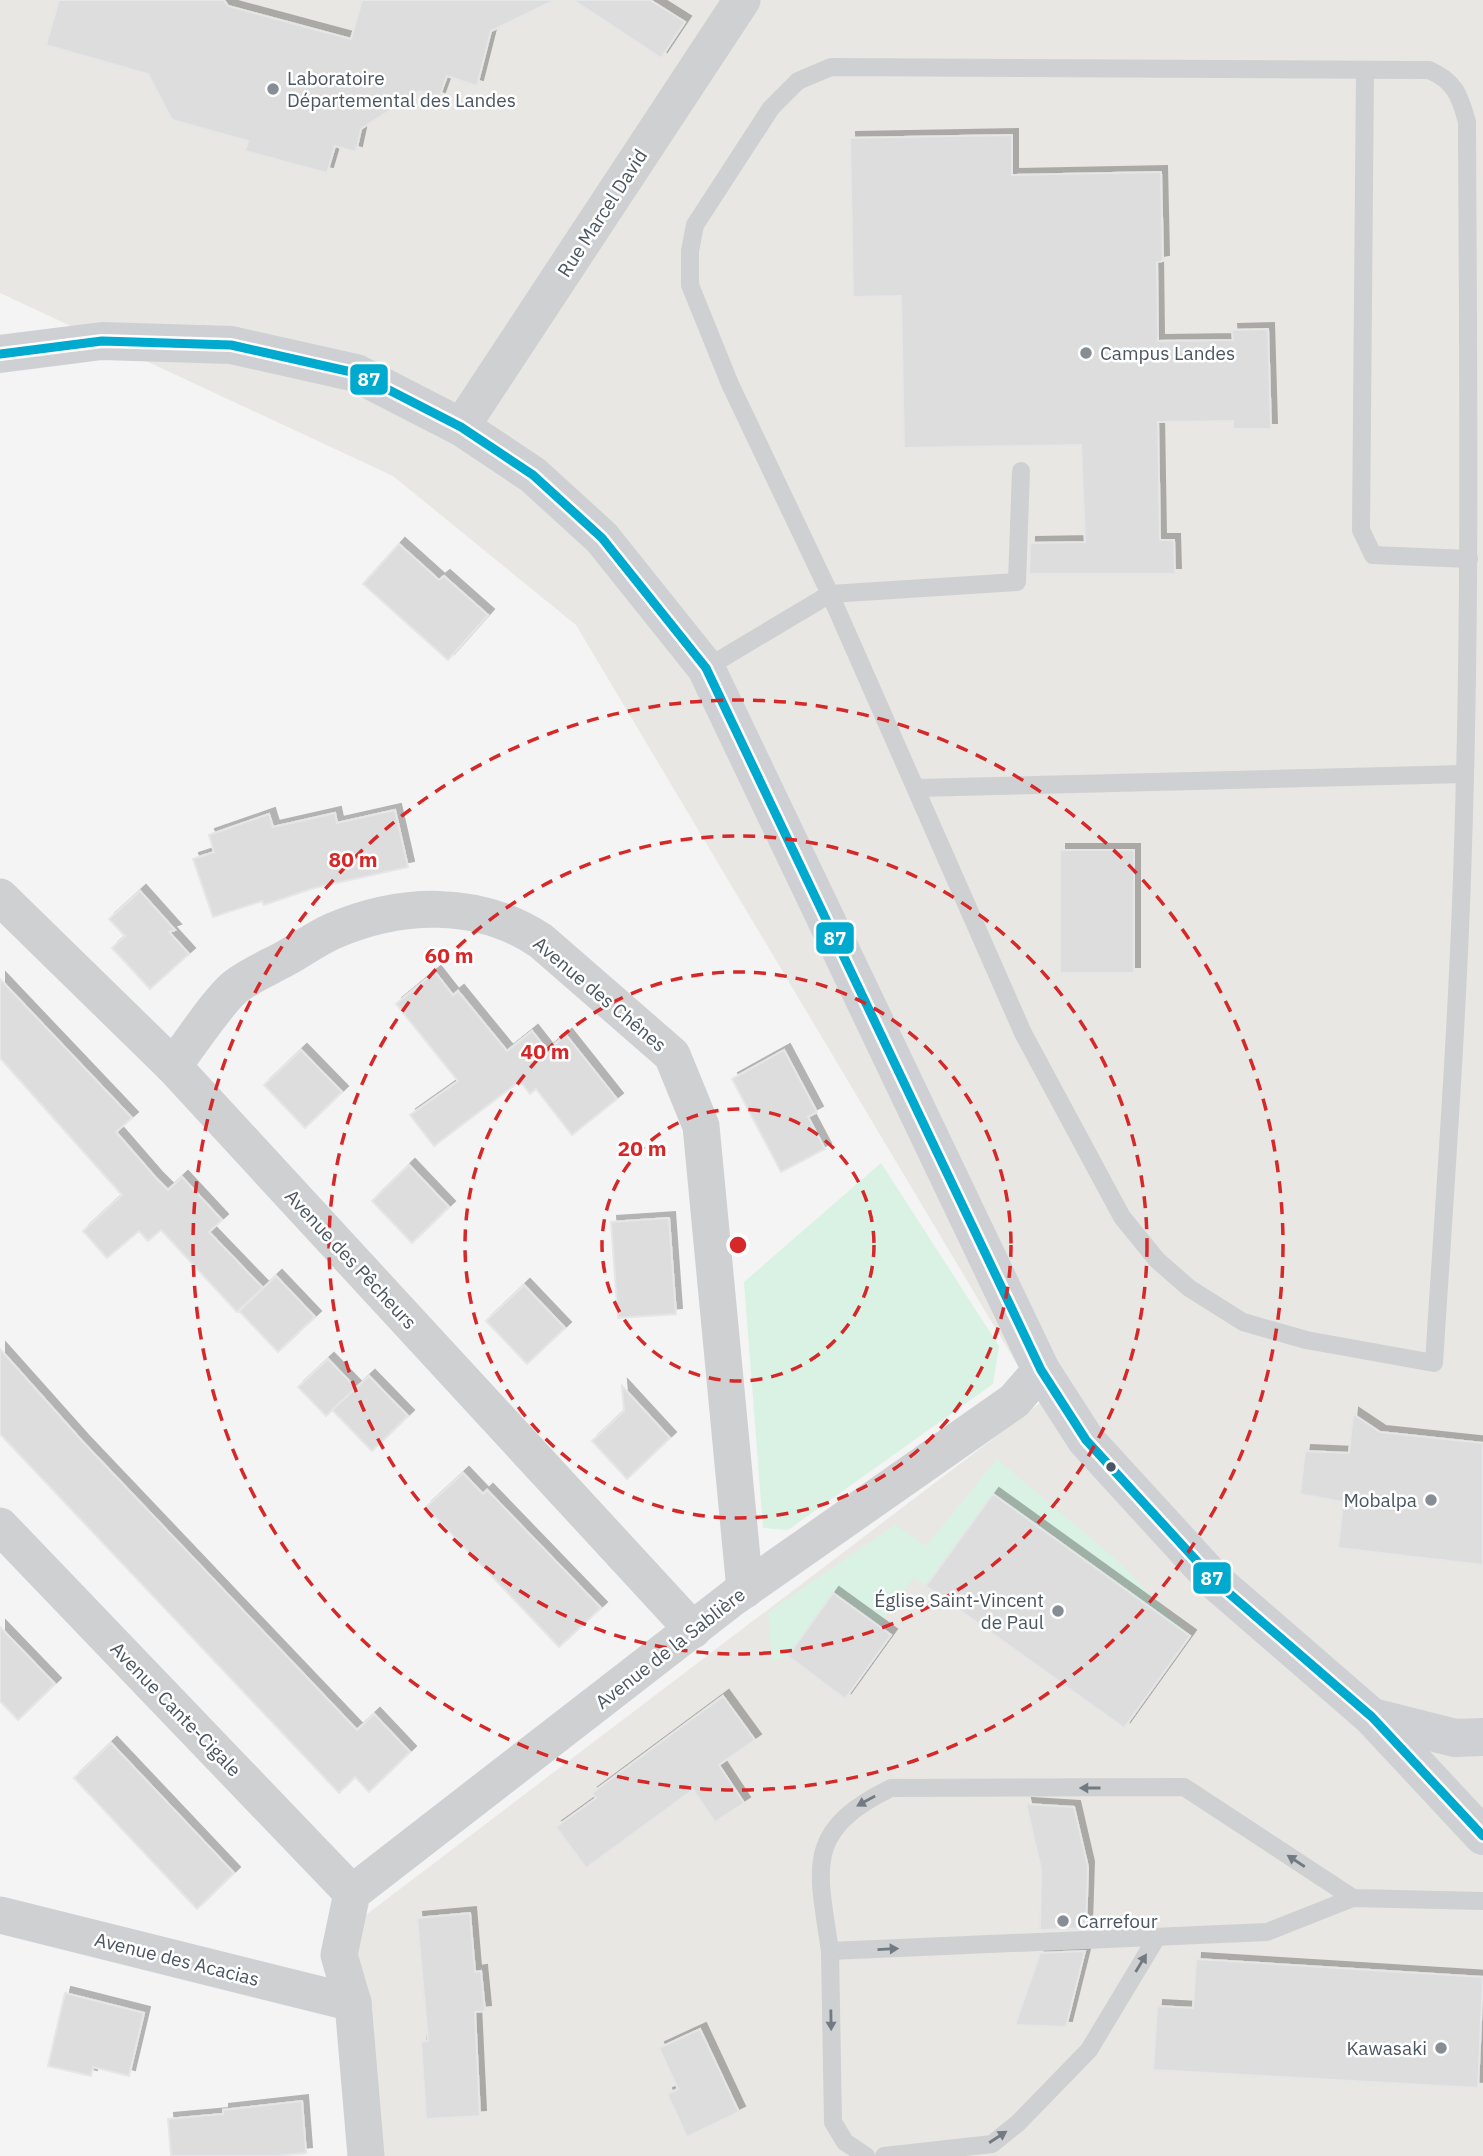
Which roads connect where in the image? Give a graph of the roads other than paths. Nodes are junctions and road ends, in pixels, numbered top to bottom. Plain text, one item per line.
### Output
1 (742, 0) edge
2 (1365, 70) junction
3 (0, 354) edge
4 (461, 426) junction
5 (1020, 471) dead end
6 (1469, 559) junction
7 (830, 594) junction
8 (706, 667) junction
9 (1464, 774) junction
10 (916, 788) junction
11 (0, 897) edge
12 (173, 1066) junction
13 (1041, 1370) junction
14 (0, 1526) edge
15 (745, 1590) junction
16 (693, 1630) junction
17 (1372, 1717) junction
18 (1483, 1737) edge
19 (1483, 1836) edge
20 (352, 1893) junction
21 (1353, 1898) junction
22 (1483, 1901) edge
23 (0, 1915) edge
24 (1157, 1937) junction
25 (830, 1951) junction
26 (353, 2003) junction
27 (366, 2156) edge
28 (866, 2156) edge
29 (884, 2156) edge

1 - 4 street, Rue Marcel David
2 - 6 lane
2 - 6 lane
2 - 7 lane
3 - 4 main road
4 - 8 main road
5 - 7 lane
6 - 9 lane
7 - 8 lane
7 - 10 lane
8 - 13 main road
9 - 10 lane
9 - 10 lane
11 - 12 street, Avenue des Pêcheurs
12 - 15 street, Avenue des Chênes
12 - 16 street, Avenue des Pêcheurs
13 - 15 street, Avenue de la Sablière
13 - 17 main road
14 - 20 street, Avenue Cante-Cigale
15 - 16 street, Avenue de la Sablière
16 - 20 street, Avenue de la Sablière
17 - 18 main road
17 - 19 main road
20 - 26 street
21 - 22 lane
21 - 24 lane
21 -> 25 lane
23 - 26 street, Avenue des Acacias
25 -> 24 lane
29 -> 24 lane
25 -> 28 lane
26 - 27 street

